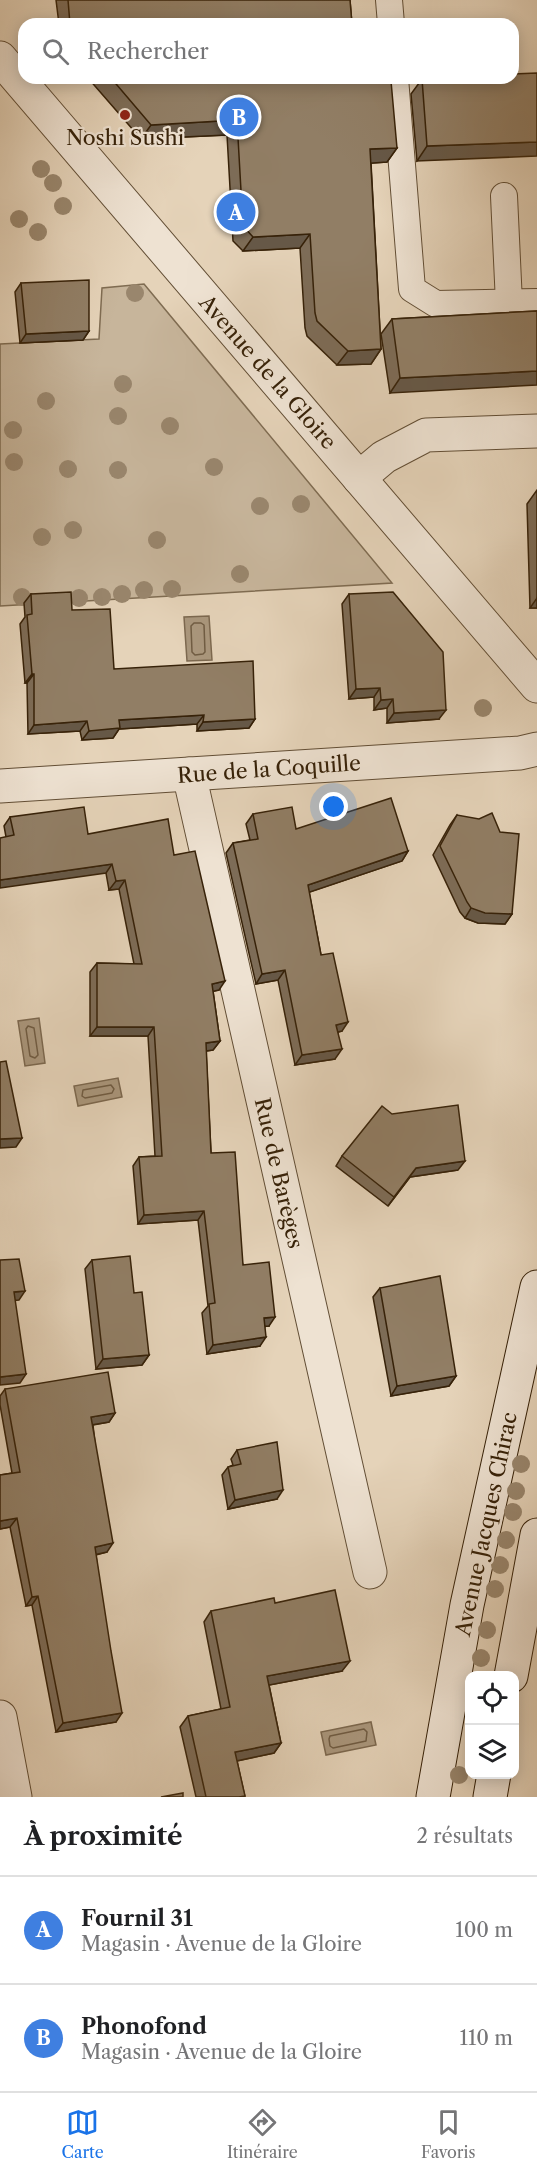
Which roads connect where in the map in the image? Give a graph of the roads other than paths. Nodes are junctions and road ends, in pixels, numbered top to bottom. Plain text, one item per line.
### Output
1 (389, 0) edge
2 (390, 18) edge
3 (0, 58) edge
4 (18, 79) edge
5 (22, 84) edge
6 (395, 84) edge
7 (504, 196) dead end
8 (537, 302) edge
9 (509, 303) junction
10 (537, 431) edge
11 (359, 478) junction
12 (537, 686) edge
13 (537, 749) edge
14 (189, 774) junction
15 (0, 786) edge
16 (537, 1287) edge
17 (537, 1535) edge
18 (370, 1572) dead end
19 (512, 1671) edge
20 (0, 1717) edge
21 (493, 1779) edge
22 (15, 1797) edge
23 (434, 1797) edge
24 (490, 1797) edge

1 - 2 lane
3 - 4 street, Avenue de la Gloire
5 - 11 street, Avenue de la Gloire
6 - 9 lane
7 - 9 lane
8 - 9 lane
10 - 11 street
11 - 12 street, Avenue de la Gloire
13 - 14 street, Rue de la Coquille
14 - 15 street, Rue de la Coquille
14 - 18 street, Rue de Barèges
16 - 23 street, Avenue Jacques Chirac
17 - 19 street
20 - 22 street
21 - 24 street

